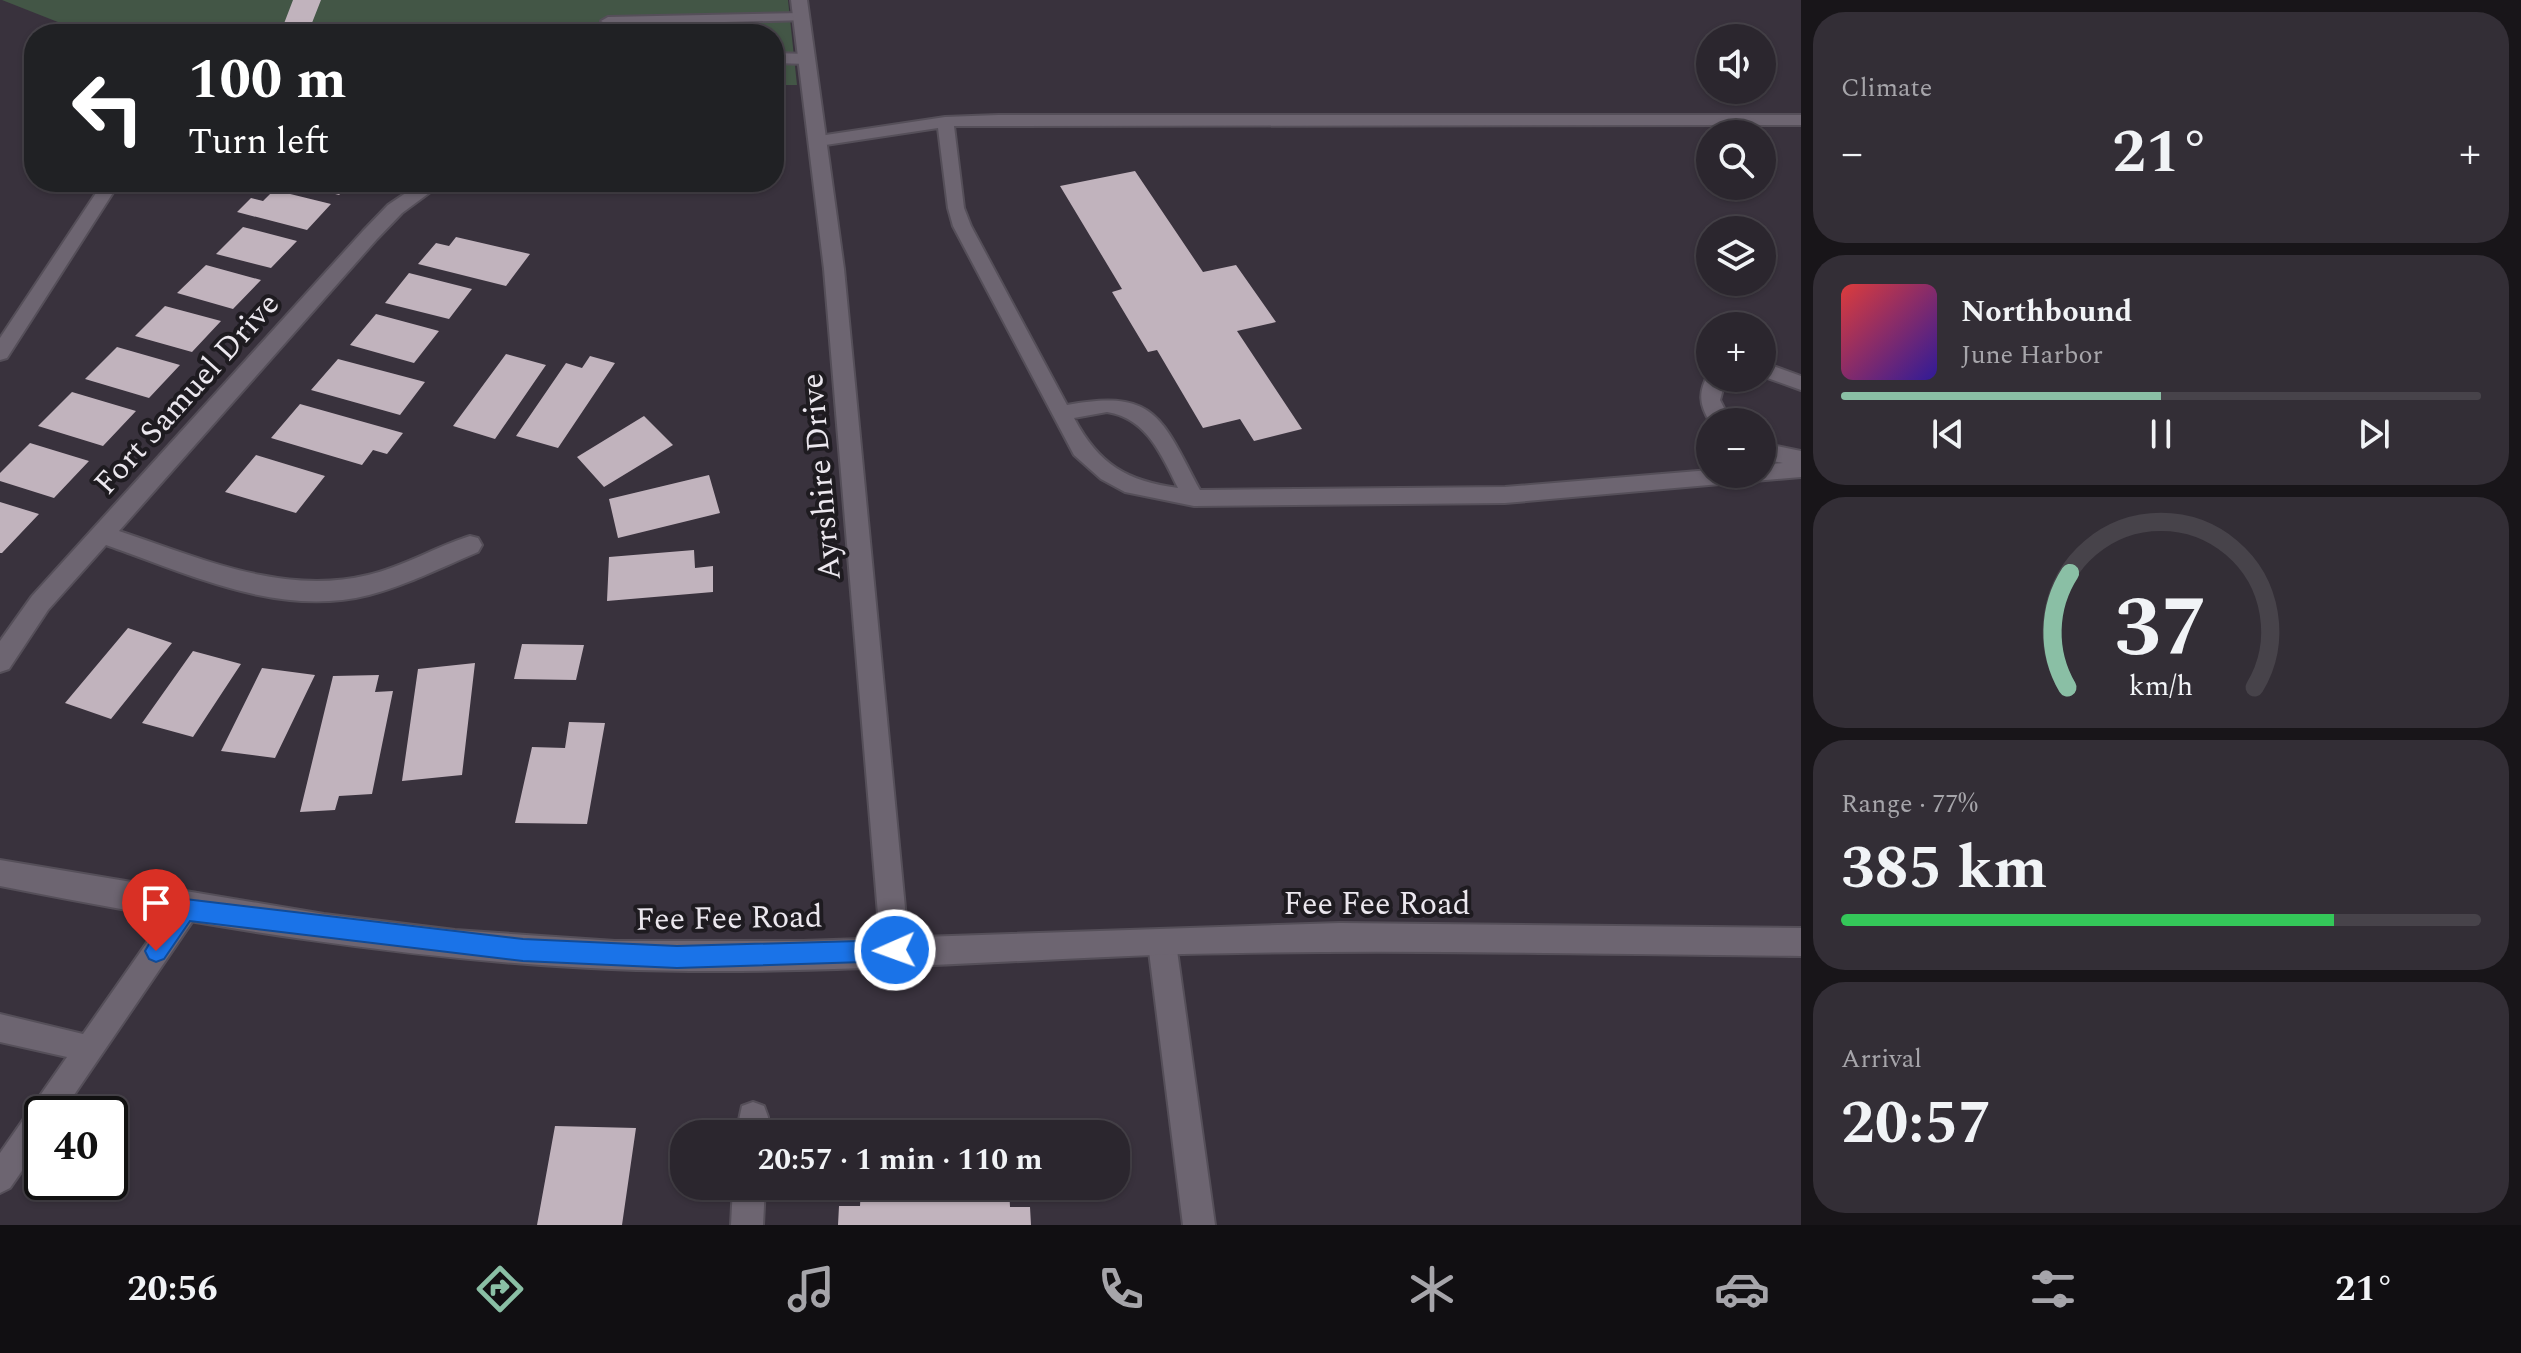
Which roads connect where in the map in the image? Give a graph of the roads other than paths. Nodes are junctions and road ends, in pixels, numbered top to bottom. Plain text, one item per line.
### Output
1 (800, 9) edge
2 (608, 21) dead end
3 (622, 24) edge
4 (663, 24) edge
5 (784, 58) edge
6 (807, 59) junction
7 (1801, 120) edge
8 (945, 122) junction
9 (819, 141) junction
10 (105, 192) edge
11 (420, 192) edge
12 (0, 353) edge
13 (1776, 374) edge
14 (1801, 383) edge
15 (1063, 413) junction
16 (1776, 454) edge
17 (1801, 459) edge
18 (1801, 469) edge
19 (1776, 472) edge
20 (1696, 479) edge
21 (1194, 498) junction
22 (103, 535) junction
23 (470, 545) dead end
24 (0, 661) edge
25 (0, 873) edge
26 (185, 910) junction
27 (1801, 942) edge
28 (1162, 943) junction
29 (895, 950) junction
30 (0, 1028) edge
31 (89, 1049) junction
32 (57, 1096) edge
33 (24, 1143) edge
34 (0, 1178) edge
35 (748, 1200) edge
36 (747, 1225) edge
37 (1199, 1225) edge

1 - 4 lane
1 - 6 street, Ayrshire Drive
2 - 3 lane
5 - 6 lane
6 - 9 street, Ayrshire Drive
7 - 8 lane
8 - 9 lane
8 - 15 lane
9 - 29 street, Ayrshire Drive
10 - 12 lane
11 - 22 street, Fort Samuel Drive
13 - 14 lane
15 - 21 lane
15 - 21 lane
16 - 17 lane
18 - 19 lane
20 - 21 lane
22 - 23 street
22 - 24 street, Fort Samuel Drive
25 - 26 street, Fee Fee Road
26 - 29 street, Fee Fee Road
26 - 31 lane
27 - 28 street, Fee Fee Road
28 - 29 street, Fee Fee Road
28 - 37 street
30 - 31 lane
31 - 32 lane
33 - 34 lane
35 - 36 street

